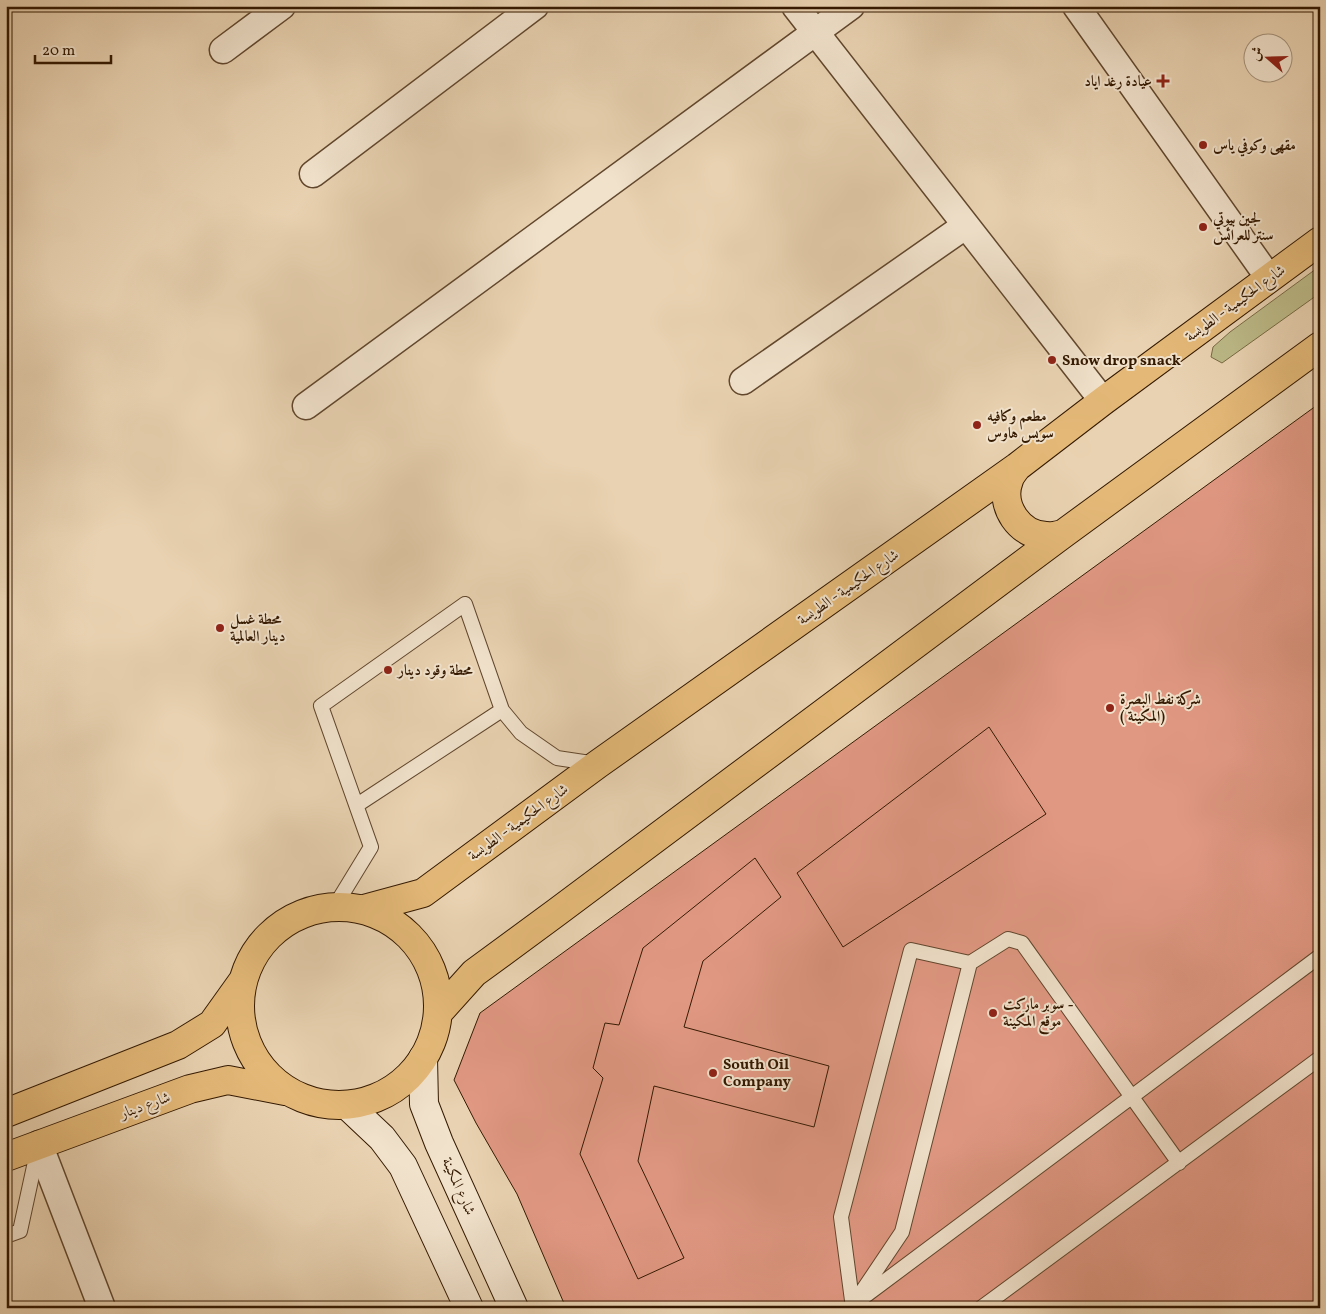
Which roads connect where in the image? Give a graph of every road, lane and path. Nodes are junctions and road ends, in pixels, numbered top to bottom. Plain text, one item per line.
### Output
1 (282, 6) edge
2 (536, 6) edge
3 (795, 6) edge
4 (851, 6) edge
5 (1076, 6) edge
6 (816, 32) junction
7 (223, 50) dead end
8 (313, 174) dead end
9 (965, 226) junction
10 (1320, 241) edge
11 (1269, 278) junction
12 (1320, 346) edge
13 (743, 381) dead end
14 (1103, 401) junction
15 (306, 406) dead end
16 (1017, 467) junction
17 (1063, 534) junction
18 (502, 710) junction
19 (598, 764) junction
20 (357, 805) junction
21 (335, 906) junction
22 (364, 909) junction
23 (1320, 956) edge
24 (970, 963) junction
25 (243, 980) junction
26 (438, 1013) junction
27 (423, 1058) junction
28 (1320, 1058) edge
29 (287, 1091) junction
30 (1131, 1097) junction
31 (347, 1105) junction
32 (6, 1113) edge
33 (39, 1144) junction
34 (6, 1157) edge
35 (1179, 1163) junction
36 (6, 1236) edge
37 (853, 1306) edge
38 (102, 1308) edge
39 (469, 1308) edge
40 (514, 1308) edge
41 (981, 1308) edge

1 - 7 street
2 - 8 street
3 - 6 street
4 - 6 street
5 - 11 street
6 - 9 street
6 - 15 street
9 - 13 street
9 - 14 street
10 - 11 main road, شارع الحكيمية - الطويسة
11 - 14 main road, شارع الحكيمية - الطويسة
12 - 17 main road
14 - 16 main road, شارع الحكيمية - الطويسة
16 - 17 main road
16 - 19 main road, شارع الحكيمية - الطويسة
17 - 26 main road
18 - 19 lane
18 - 20 lane
18 - 20 lane
19 - 22 main road, شارع الحكيمية - الطويسة
20 - 21 lane
21 - 22 main road
21 - 25 main road
22 - 26 main road
23 - 30 lane
24 - 30 lane
24 - 37 lane
24 - 37 lane
25 - 29 main road
25 - 32 main road
26 - 27 main road
27 - 31 main road
27 - 40 main road, شارع المكينة
28 - 35 lane
29 - 31 main road
29 - 33 main road, شارع دينار
30 - 35 lane
30 - 37 lane
31 - 39 main road
33 - 34 main road, شارع دينار
33 - 36 lane
33 - 38 street
35 - 41 lane

